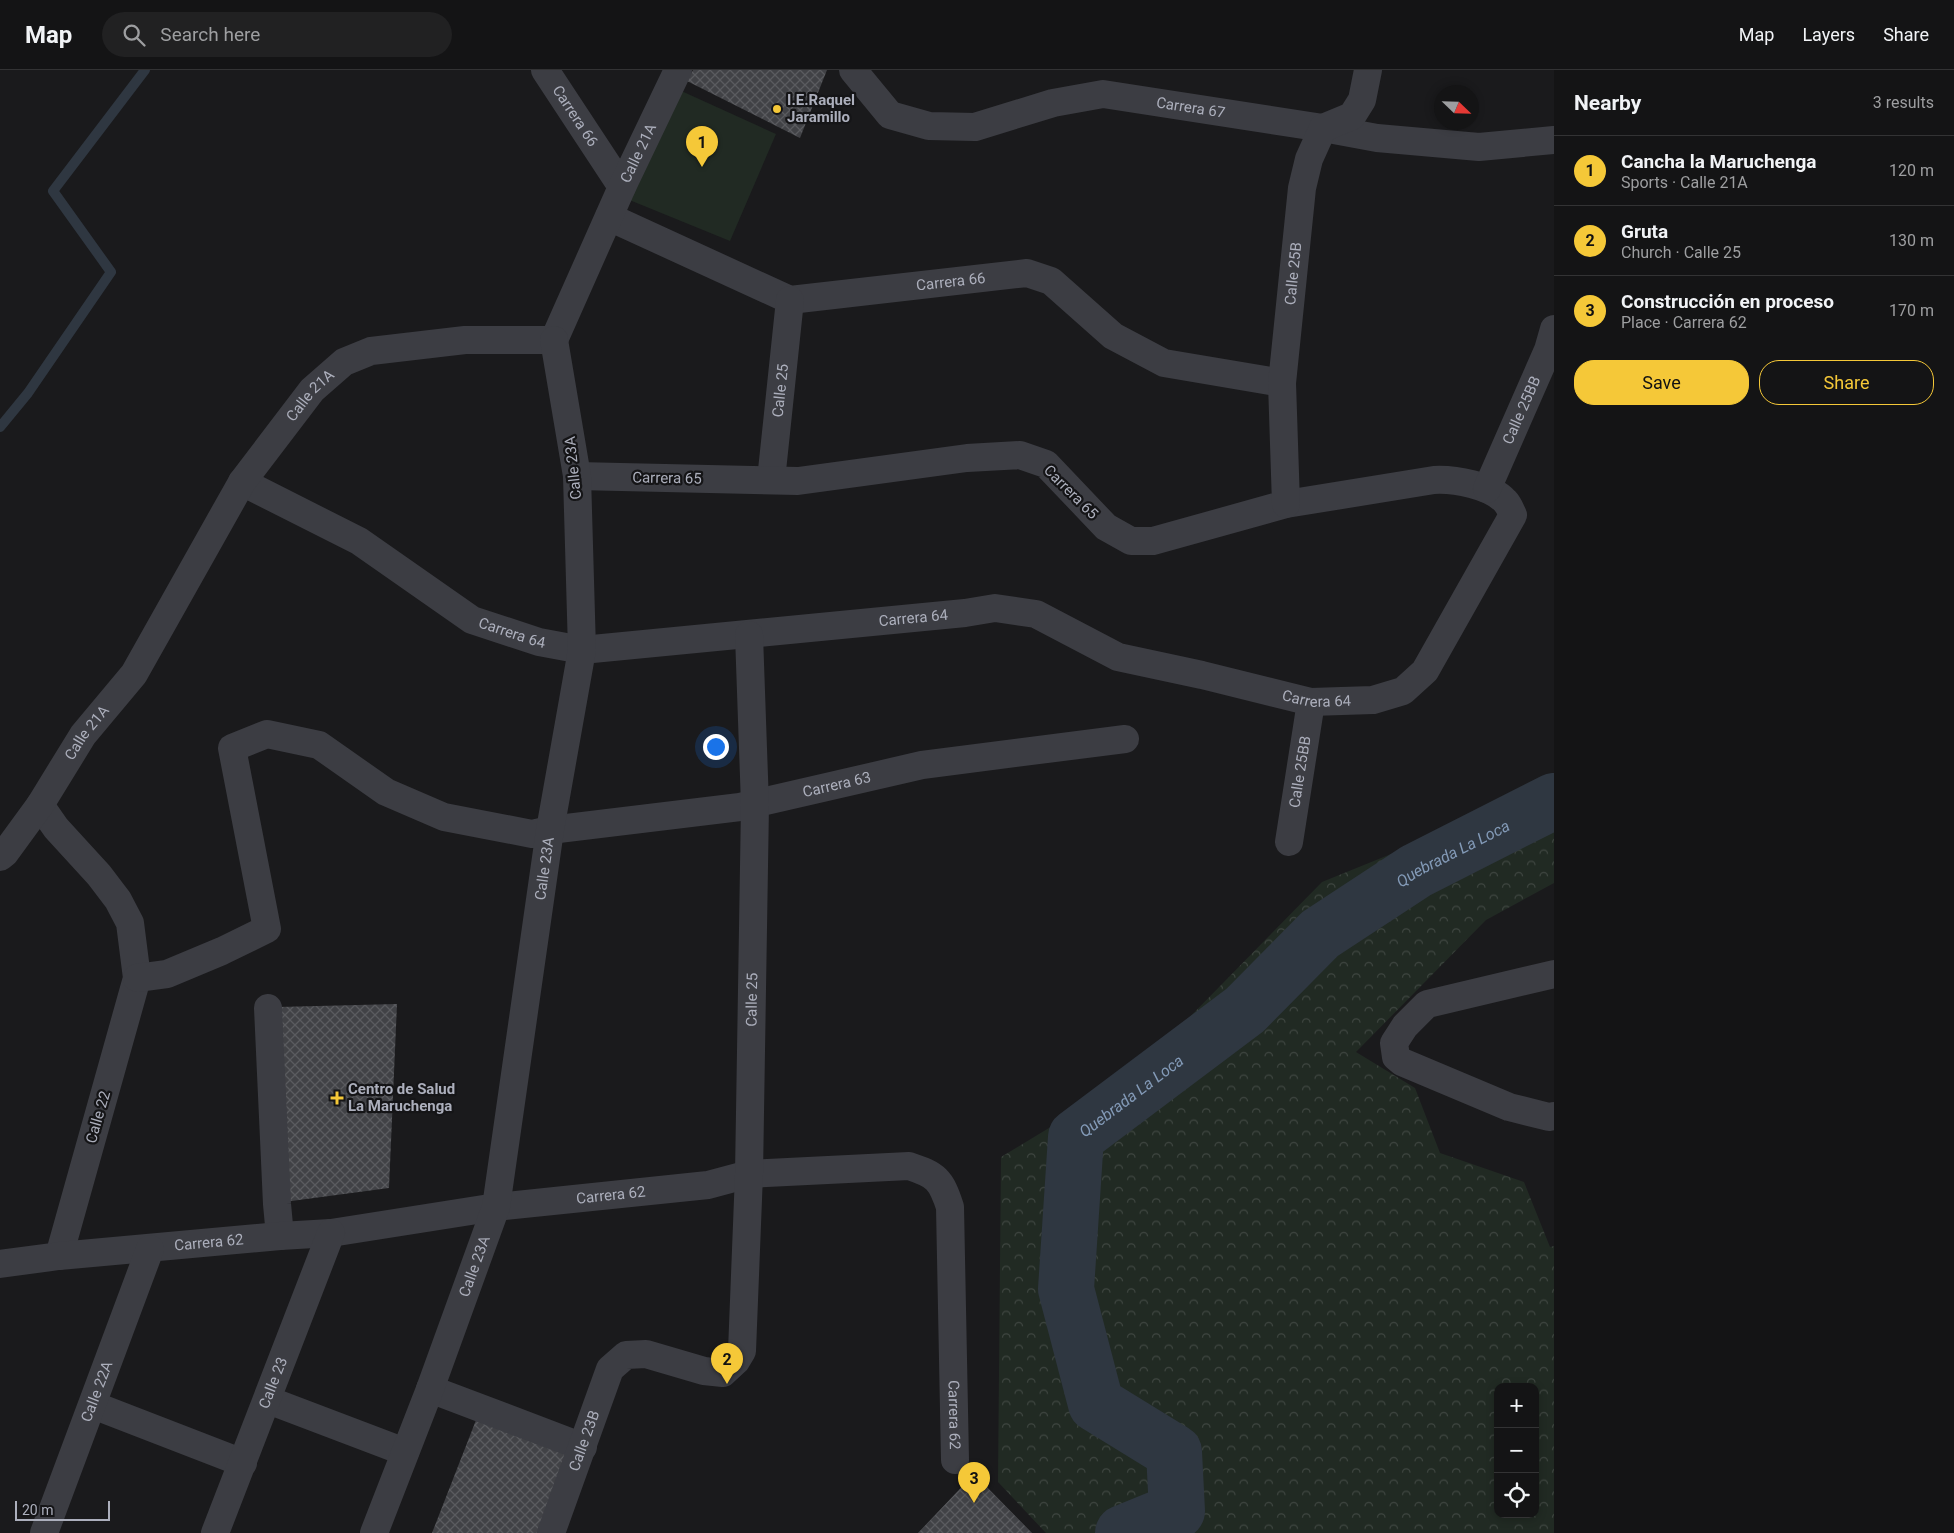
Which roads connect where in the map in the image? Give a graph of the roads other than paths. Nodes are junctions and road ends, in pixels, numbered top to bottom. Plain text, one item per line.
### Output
1 (545, 70) edge
2 (678, 70) edge
3 (853, 70) edge
4 (1368, 70) edge
5 (1324, 128) junction
6 (1554, 140) edge
7 (622, 187) junction
8 (608, 217) junction
9 (790, 300) junction
10 (1554, 329) edge
11 (554, 340) junction
12 (1282, 383) junction
13 (577, 476) junction
14 (771, 480) junction
15 (242, 482) junction
16 (1487, 489) junction
17 (1286, 504) junction
18 (1513, 515) joint
19 (749, 635) junction
20 (582, 650) junction
21 (1311, 702) junction
22 (1124, 739) dead end
23 (40, 805) junction
24 (755, 805) junction
25 (550, 830) junction
26 (1289, 842) dead end
27 (0, 857) edge
28 (1554, 974) edge
29 (137, 978) junction
30 (268, 1008) dead end
31 (1554, 1116) edge
32 (749, 1174) junction
33 (496, 1207) junction
34 (331, 1233) junction
35 (280, 1236) junction
36 (150, 1249) junction
37 (59, 1256) junction
38 (0, 1264) edge
39 (626, 1355) joint
40 (430, 1389) junction
41 (268, 1400) junction
42 (93, 1406) junction
43 (583, 1447) junction
44 (405, 1452) junction
45 (955, 1460) dead end
46 (243, 1463) junction
47 (44, 1533) edge
48 (215, 1533) edge
49 (374, 1533) edge
50 (551, 1533) edge

1 - 7 street, Carrera 66
2 - 7 street, Calle 21A
3 - 5 street, Carrera 67
4 - 5 street
5 - 6 street, Carrera 67
5 - 12 street, Calle 25B
7 - 8 street, Calle 21A
8 - 9 street
8 - 11 street, Calle 21A
9 - 12 street, Carrera 66
9 - 14 street, Calle 25
10 - 16 street, Calle 25BB
11 - 13 street, Calle 23A
11 - 15 street, Calle 21A
12 - 17 street, Calle 25B
13 - 14 street, Carrera 65
13 - 20 street, Calle 23A
14 - 17 street, Carrera 65
15 - 20 street, Carrera 64
15 - 23 street, Calle 21A
16 - 17 street, Carrera 65
16 - 18 street, Carrera 65
18 - 21 street, Carrera 64
19 - 20 street, Carrera 64
19 - 21 street, Carrera 64
19 - 24 street, Calle 25
20 - 25 street, Calle 23A
21 - 26 street, Calle 25BB
22 - 24 street, Carrera 63
23 - 27 street, Calle 21A
23 - 29 street
24 - 25 street, Carrera 63
24 - 32 street, Calle 25
25 - 29 street, Carrera 63
25 - 33 street, Calle 23A
28 - 31 street
29 - 37 street, Calle 22
30 - 35 street
32 - 33 street, Carrera 62
32 - 39 street, Calle 25
32 - 45 street, Carrera 62
33 - 34 street, Carrera 62
33 - 40 street, Calle 23A
34 - 35 street, Carrera 62
34 - 41 street, Calle 23
35 - 36 street, Carrera 62
36 - 37 street, Carrera 62
36 - 42 street, Calle 22A
37 - 38 street, Carrera 62
39 - 43 street, Calle 23B
40 - 43 street
40 - 44 street, Calle 23A
41 - 44 street
41 - 46 street, Calle 23
42 - 46 street
42 - 47 street, Calle 22A
43 - 50 street, Calle 23B
44 - 49 street, Calle 23A
46 - 48 street, Calle 23

